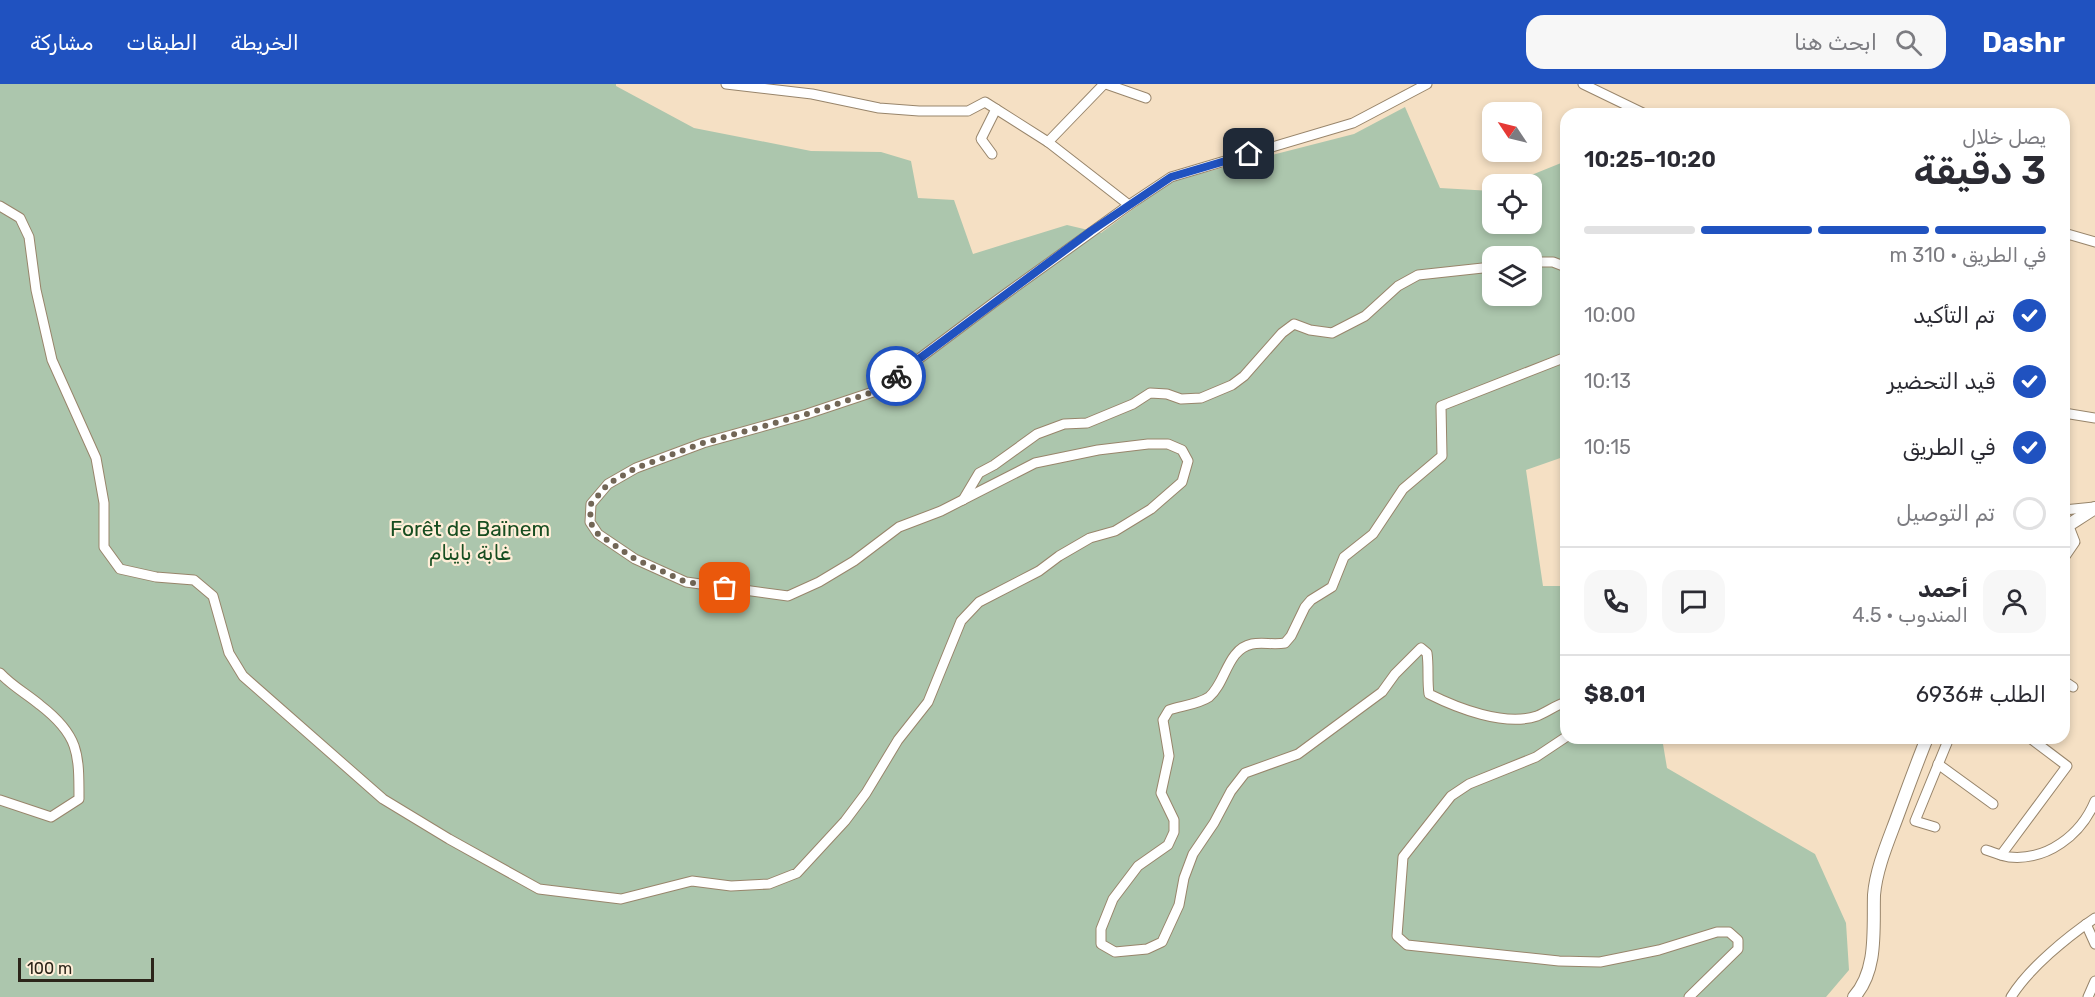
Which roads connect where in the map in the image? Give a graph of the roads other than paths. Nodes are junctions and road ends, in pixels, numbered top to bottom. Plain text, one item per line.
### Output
1 (726, 84) edge
2 (1105, 84) edge
3 (1427, 84) edge
4 (1583, 84) edge
5 (1146, 98) dead end
6 (1633, 108) edge
7 (996, 109) junction
8 (1048, 142) junction
9 (992, 154) dead end
10 (1129, 205) junction
11 (0, 206) edge
12 (2070, 235) edge
13 (2095, 242) edge
14 (1542, 262) edge
15 (1560, 265) edge
16 (1482, 268) edge
17 (1560, 359) edge
18 (2070, 414) edge
19 (2095, 418) edge
20 (963, 500) junction
21 (2095, 508) edge
22 (2070, 510) edge
23 (2070, 524) edge
24 (2070, 533) edge
25 (2070, 549) edge
26 (0, 673) edge
27 (2070, 685) edge
28 (2073, 687) dead end
29 (1560, 705) edge
30 (1560, 741) edge
31 (1925, 744) edge
32 (1946, 744) edge
33 (2038, 744) edge
34 (1938, 764) junction
35 (0, 800) edge
36 (2095, 801) edge
37 (1993, 804) dead end
38 (1935, 827) dead end
39 (1986, 850) dead end
40 (2001, 855) junction
41 (2095, 918) edge
42 (2086, 924) junction
43 (2095, 944) edge
44 (2095, 981) edge
45 (1689, 997) edge
46 (1854, 997) edge
47 (2012, 997) edge
48 (2088, 997) edge

1 - 7 street
2 - 5 street
2 - 8 street
3 - 10 street
4 - 6 street
7 - 8 street
7 - 9 street
8 - 10 street
10 - 20 street
11 - 20 street
12 - 13 street
14 - 15 street
16 - 20 street
17 - 29 street
18 - 19 street
21 - 22 street
21 - 23 main road
24 - 25 street
26 - 35 street
27 - 28 street
30 - 45 street
31 - 46 main road
32 - 34 street
33 - 40 street
34 - 37 street
34 - 38 street
36 - 40 street
39 - 40 street
41 - 42 street
42 - 43 street
42 - 47 street
44 - 48 street

